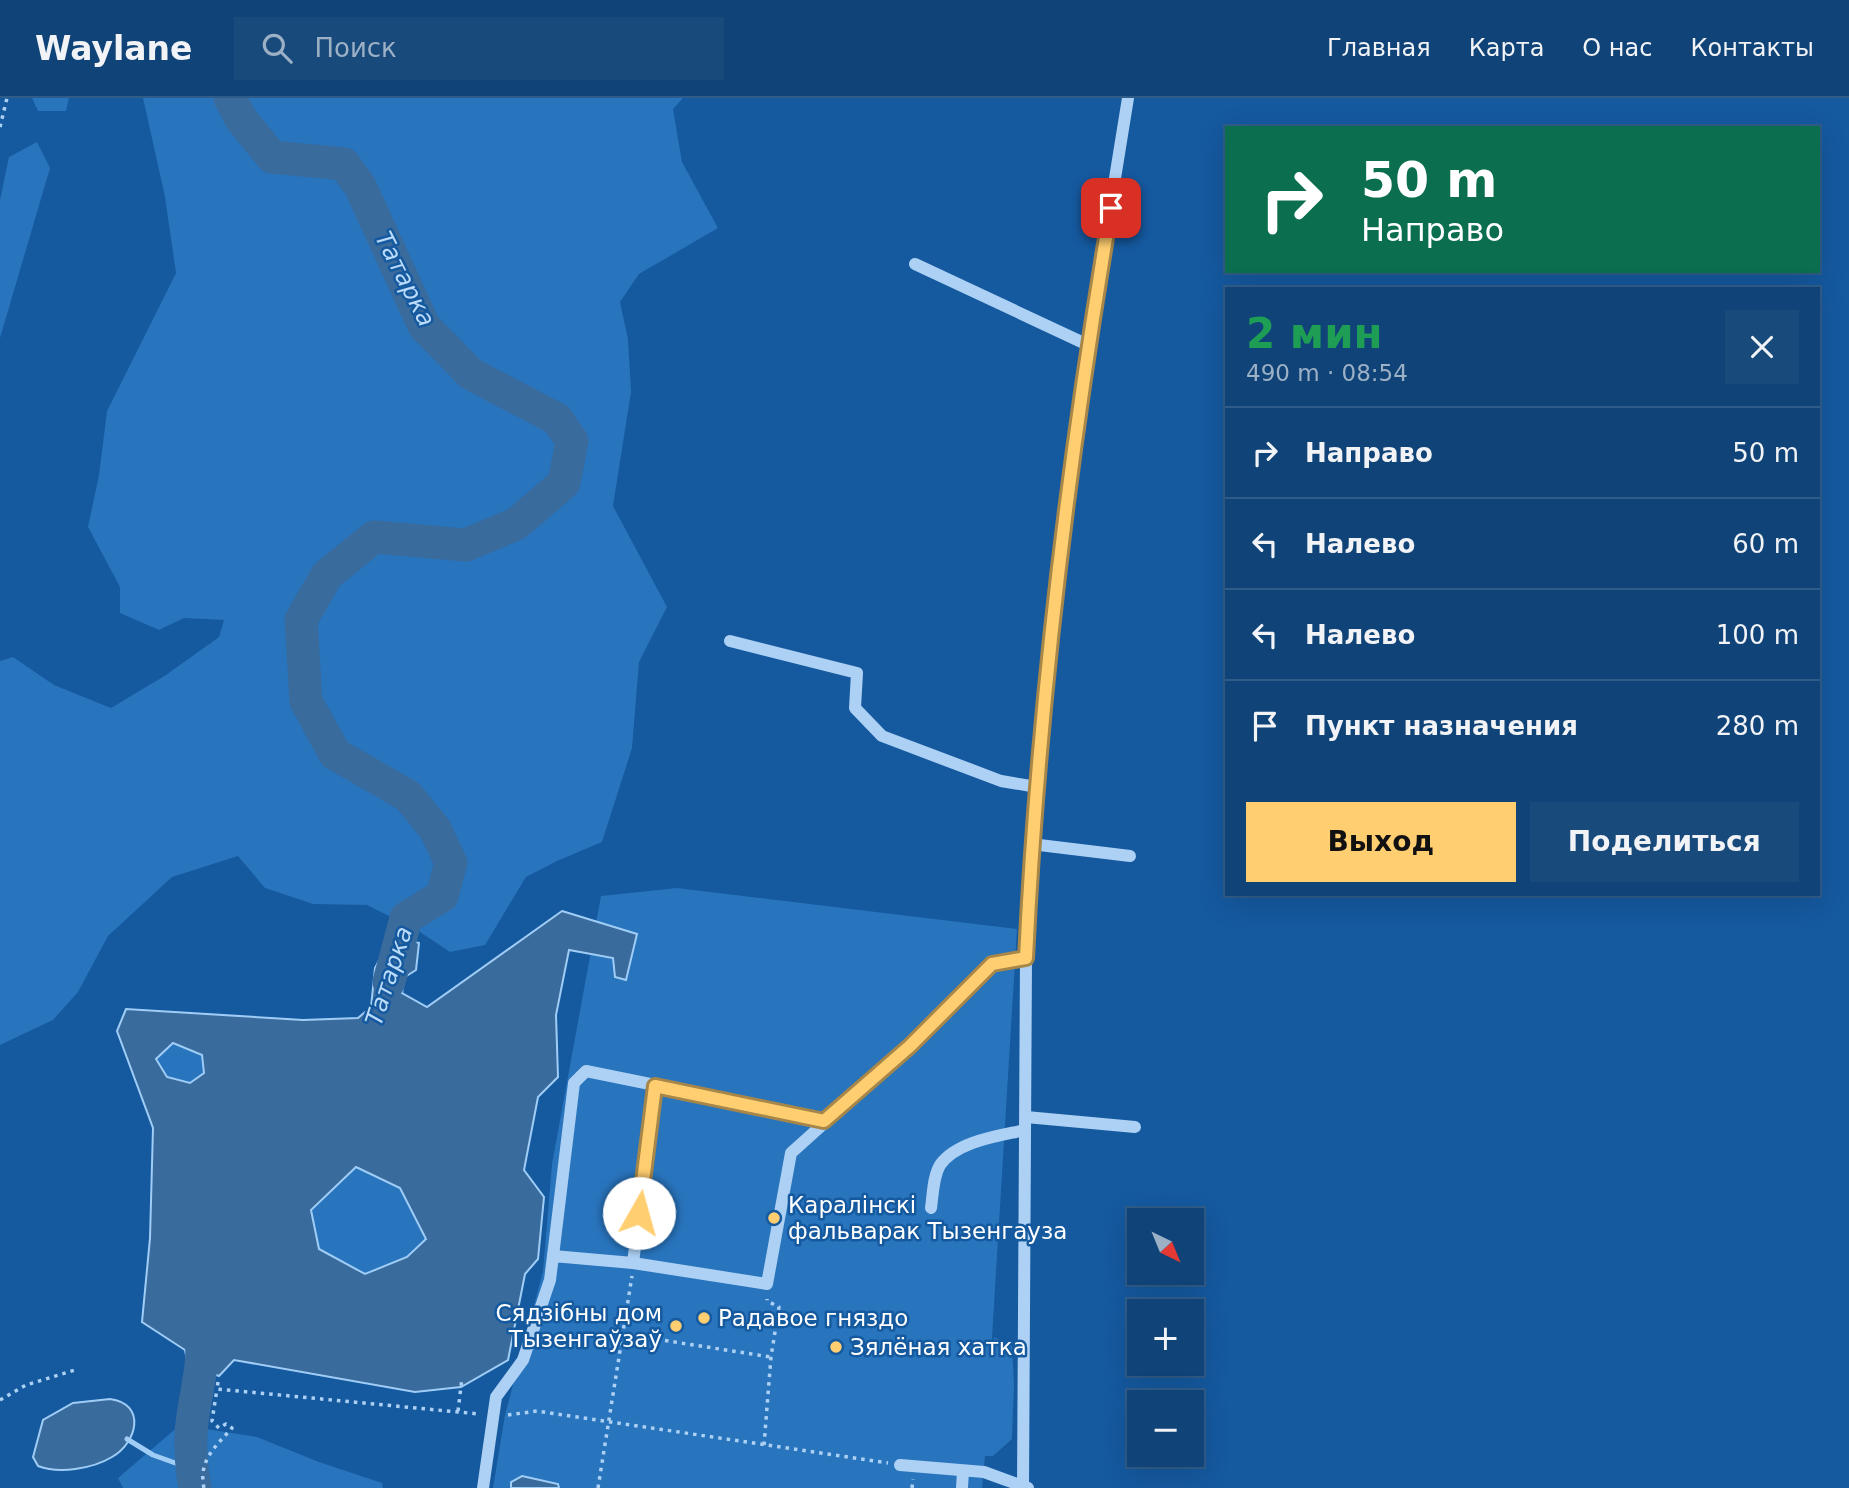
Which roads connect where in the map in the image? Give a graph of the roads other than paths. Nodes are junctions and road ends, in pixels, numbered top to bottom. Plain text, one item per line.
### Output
1 (1128, 98) edge
2 (915, 264) dead end
3 (1088, 345) junction
4 (730, 640) dead end
5 (1037, 787) junction
6 (1031, 844) junction
7 (1130, 856) dead end
8 (1026, 958) junction
9 (655, 1086) junction
10 (824, 1121) junction
11 (1025, 1124) junction
12 (1135, 1128) dead end
13 (931, 1208) dead end
14 (553, 1256) junction
15 (633, 1263) junction
16 (900, 1465) road end
17 (963, 1471) junction
18 (1025, 1487) edge
19 (483, 1488) edge
20 (962, 1488) edge

1 - 3 street
2 - 3 street
3 - 5 street
4 - 5 street
5 - 6 street
6 - 7 street
6 - 8 street
8 - 10 street
8 - 11 street
9 - 10 street
9 - 14 street
9 - 15 street
10 - 15 street
11 - 12 street
11 - 13 street
11 - 18 street
14 - 15 street
14 - 19 street
16 - 17 street
17 - 18 street
17 - 20 street

